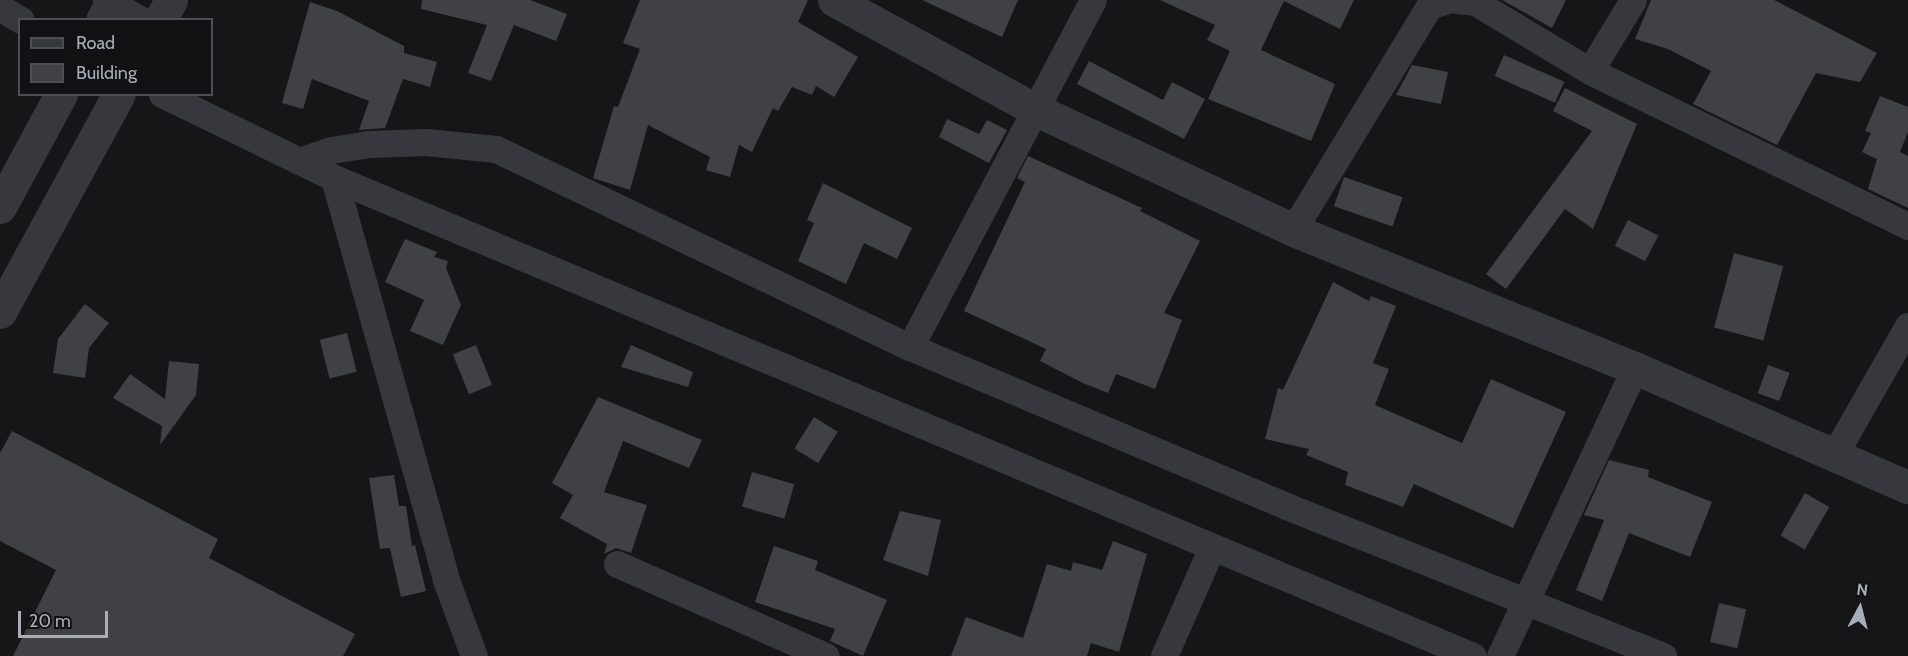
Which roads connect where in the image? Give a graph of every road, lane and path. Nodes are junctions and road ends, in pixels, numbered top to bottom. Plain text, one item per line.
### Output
1 (171, 0) edge
2 (834, 0) edge
3 (1093, 0) edge
4 (1447, 0) edge
5 (1457, 0) edge
6 (1633, 0) edge
7 (108, 6) edge
8 (0, 8) edge
9 (18, 18) edge
10 (136, 18) edge
11 (161, 18) edge
12 (1590, 71) junction
13 (60, 96) edge
14 (118, 96) edge
15 (166, 96) edge
16 (1034, 109) junction
17 (299, 161) junction
18 (334, 178) junction
19 (0, 207) edge
20 (1908, 226) edge
21 (1293, 230) junction
22 (0, 312) edge
23 (1908, 326) edge
24 (910, 347) junction
25 (1635, 368) junction
26 (1834, 455) junction
27 (1908, 487) edge
28 (1212, 547) junction
29 (617, 564) dead end
30 (1524, 602) junction
31 (474, 656) edge
32 (826, 656) edge
33 (1164, 656) edge
34 (1473, 656) edge
35 (1500, 656) edge
36 (1663, 656) edge

1 - 11 street
2 - 16 street
3 - 16 street
4 - 21 street
5 - 12 street
6 - 12 street
7 - 10 street
8 - 9 street
12 - 20 street
13 - 19 street
14 - 22 street
15 - 17 street
16 - 21 street
16 - 24 street
17 - 18 street
17 - 24 street
18 - 28 street
18 - 31 street
21 - 25 street
23 - 26 street
24 - 30 street
25 - 26 street
25 - 30 street
26 - 27 street
28 - 33 street
28 - 34 street
29 - 32 street
30 - 35 street
30 - 36 street

